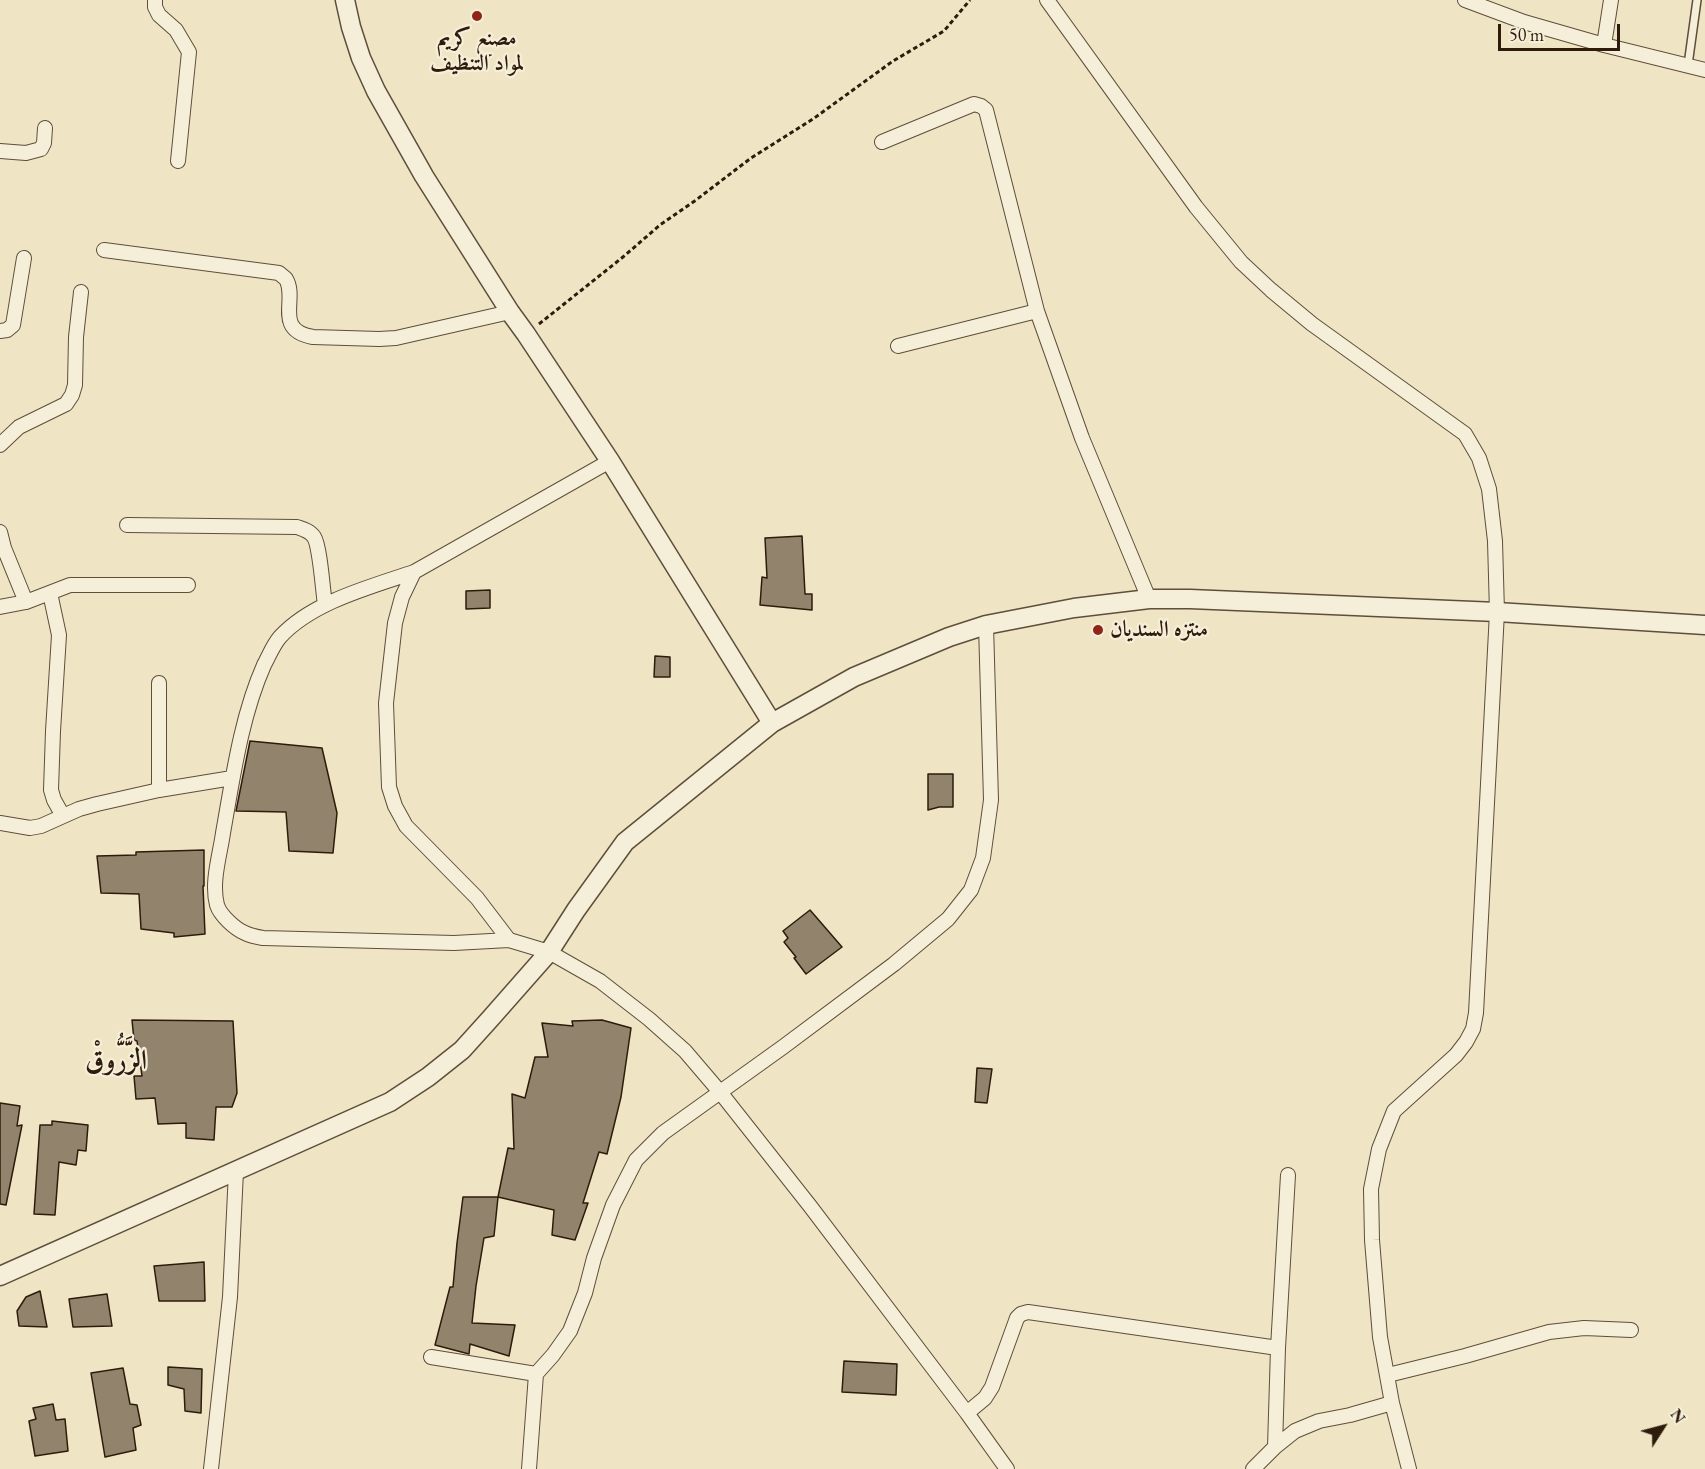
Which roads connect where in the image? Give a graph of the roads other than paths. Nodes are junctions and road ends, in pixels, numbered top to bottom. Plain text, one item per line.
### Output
1 (154, 0) edge
2 (345, 0) edge
3 (1047, 0) edge
4 (1465, 0) edge
5 (1611, 0) edge
6 (1697, 0) edge
7 (1604, 45) junction
8 (1688, 65) junction
9 (1705, 70) edge
10 (45, 128) dead end
11 (882, 142) dead end
12 (0, 150) edge
13 (178, 161) dead end
14 (104, 250) dead end
15 (24, 258) dead end
16 (81, 292) dead end
17 (1037, 311) junction
18 (510, 312) junction
19 (0, 331) edge
20 (898, 346) dead end
21 (0, 445) edge
22 (610, 461) junction
23 (127, 525) dead end
24 (0, 531) edge
25 (414, 572) junction
26 (188, 585) dead end
27 (50, 593) junction
28 (1149, 599) junction
29 (26, 602) junction
30 (325, 605) junction
31 (0, 607) edge
32 (1497, 612) junction
33 (986, 625) junction
34 (1705, 625) edge
35 (159, 683) dead end
36 (772, 723) junction
37 (232, 778) junction
38 (159, 790) junction
39 (63, 816) junction
40 (0, 823) edge
41 (508, 940) junction
42 (549, 952) junction
43 (720, 1092) junction
44 (236, 1171) junction
45 (1288, 1175) dead end
46 (0, 1276) edge
47 (1631, 1330) dead end
48 (1278, 1347) junction
49 (431, 1357) dead end
50 (536, 1374) junction
51 (1388, 1375) junction
52 (1392, 1403) junction
53 (967, 1413) junction
54 (1275, 1447) junction
55 (1000, 1466) edge
56 (211, 1469) edge
57 (530, 1469) edge
58 (1253, 1469) edge
59 (1409, 1469) edge

1 - 13 street
2 - 18 street
3 - 32 street
4 - 7 street
5 - 7 street
6 - 8 lane
7 - 8 street
8 - 9 street
10 - 12 street
11 - 17 street
14 - 18 street
15 - 19 street
16 - 21 street
17 - 20 street
17 - 28 street
18 - 22 street
22 - 25 street
22 - 36 street
23 - 30 street
24 - 29 street
25 - 30 street
25 - 41 street
26 - 27 street
27 - 29 street
27 - 39 street
28 - 32 street
28 - 33 street
29 - 31 street
30 - 37 street
32 - 34 street
32 - 51 street
33 - 36 street
33 - 43 street
35 - 38 street
36 - 42 street
37 - 38 street
37 - 41 street
38 - 39 street
39 - 40 street
41 - 42 street
42 - 43 street
42 - 44 street
43 - 50 street
43 - 53 street
44 - 46 street
44 - 56 street
45 - 48 street
47 - 51 street
48 - 53 street
48 - 54 street
49 - 50 street
50 - 57 street
51 - 52 street
52 - 54 street
52 - 59 street
53 - 55 street
54 - 58 street

